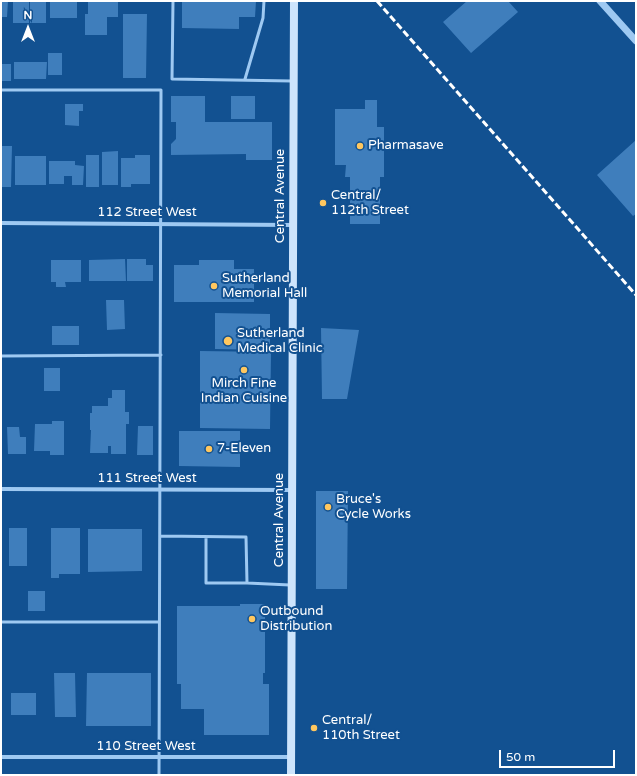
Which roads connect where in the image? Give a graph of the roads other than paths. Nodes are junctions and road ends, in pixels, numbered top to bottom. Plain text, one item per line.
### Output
1 (173, 1) edge
2 (264, 1) edge
3 (294, 1) edge
4 (600, 1) edge
5 (636, 41) edge
6 (245, 79) junction
7 (294, 81) junction
8 (1, 90) edge
9 (1, 223) edge
10 (162, 223) junction
11 (293, 225) junction
12 (160, 355) junction
13 (1, 356) edge
14 (1, 489) edge
15 (160, 489) junction
16 (292, 490) junction
17 (160, 536) junction
18 (206, 537) junction
19 (246, 583) junction
20 (292, 585) junction
21 (1, 622) edge
22 (159, 622) junction
23 (1, 757) edge
24 (160, 757) junction
25 (291, 757) junction
26 (159, 775) edge
27 (291, 775) edge

1 - 6 lane
2 - 6 lane
3 - 7 main road, Central Avenue
4 - 5 street
6 - 7 lane
7 - 11 main road, Central Avenue
8 - 10 lane
9 - 10 street, 112 Street West
10 - 11 street, 112 Street West
10 - 12 lane
11 - 16 main road, Central Avenue
12 - 13 lane
12 - 15 lane
14 - 15 street, 111 Street West
15 - 16 street, 111 Street West
15 - 17 lane
16 - 20 main road, Central Avenue
17 - 18 lane
17 - 22 lane
18 - 19 lane
18 - 19 lane
19 - 20 lane
20 - 25 main road, Central Avenue
21 - 22 lane
22 - 24 lane
23 - 24 street, 110 Street West
24 - 25 street, 110 Street West
24 - 26 lane
25 - 27 main road, Central Avenue

